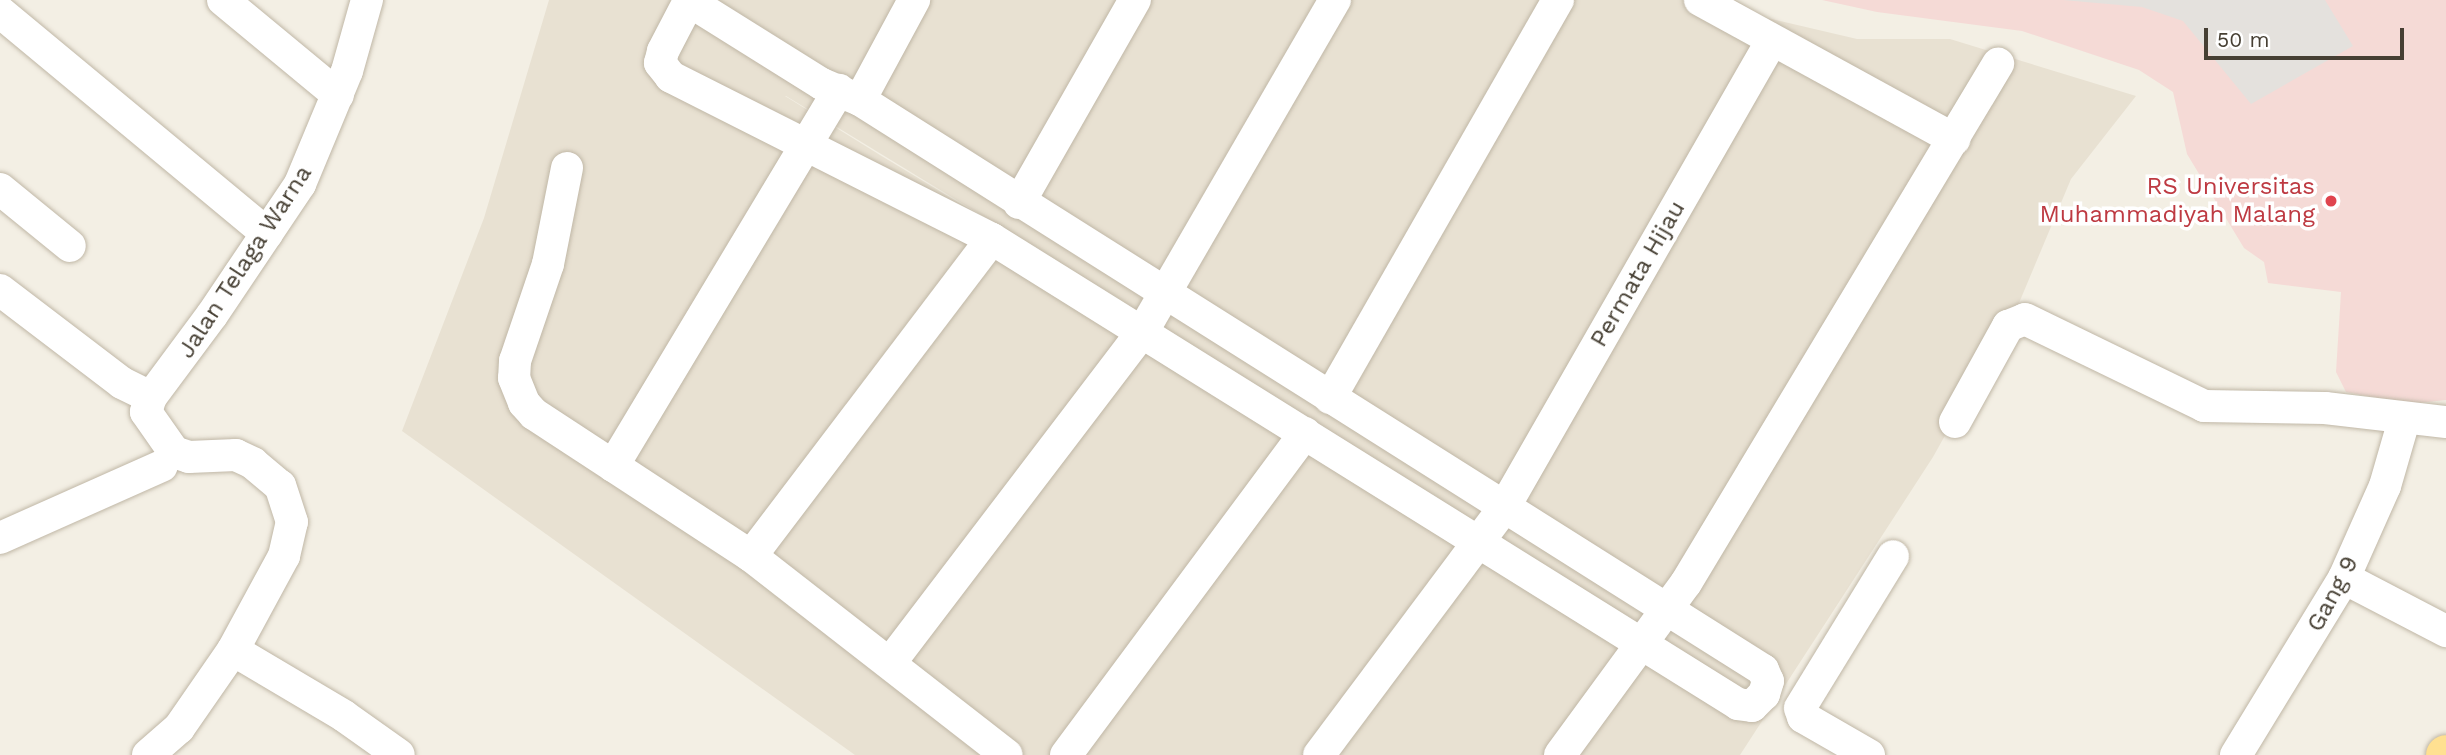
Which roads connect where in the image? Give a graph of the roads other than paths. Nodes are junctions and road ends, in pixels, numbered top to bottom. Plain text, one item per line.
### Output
1 (223, 0) edge
2 (367, 0) edge
3 (914, 0) edge
4 (1135, 0) edge
5 (1335, 0) edge
6 (1559, 0) edge
7 (1700, 0) edge
8 (689, 1) edge
9 (0, 12) edge
10 (1771, 42) junction
11 (1998, 64) dead end
12 (338, 95) junction
13 (849, 95) junction
14 (1954, 139) junction
15 (805, 148) junction
16 (567, 168) dead end
17 (0, 189) edge
18 (1019, 203) junction
19 (267, 234) junction
20 (992, 239) junction
21 (70, 246) dead end
22 (0, 290) edge
23 (1166, 296) junction
24 (1143, 331) junction
25 (1330, 398) junction
26 (148, 404) junction
27 (2404, 421) junction
28 (1955, 422) dead end
29 (2446, 422) edge
30 (1305, 433) junction
31 (175, 461) junction
32 (612, 466) junction
33 (1505, 506) junction
34 (6, 529) edge
35 (1480, 540) junction
36 (751, 556) junction
37 (1894, 556) dead end
38 (2344, 578) junction
39 (1667, 610) junction
40 (2446, 631) edge
41 (1642, 645) junction
42 (233, 650) junction
43 (890, 663) junction
44 (148, 755) edge
45 (399, 755) edge
46 (1007, 755) edge
47 (1066, 755) edge
48 (1319, 755) edge
49 (1560, 755) edge
50 (1870, 755) edge
51 (2236, 755) edge

1 - 12 street
2 - 12 street, Jalan Telaga Warna
3 - 13 street
4 - 18 street
5 - 23 street
6 - 25 street
7 - 10 street
8 - 13 street
8 - 15 street
9 - 19 street
10 - 14 street
10 - 33 street, Permata Hijau
11 - 14 street
12 - 19 street, Jalan Telaga Warna
13 - 15 street
13 - 18 street
14 - 39 street
15 - 20 street
15 - 32 street
16 - 32 street
17 - 21 street
18 - 23 street
19 - 26 street, Jalan Telaga Warna
20 - 24 street
20 - 36 street
22 - 26 street
23 - 24 street
23 - 25 street
24 - 30 street
24 - 43 street
25 - 33 street
26 - 31 street
27 - 28 street
27 - 29 street
27 - 38 street, Gang 9
30 - 35 street
30 - 47 street
31 - 34 street
31 - 42 street
32 - 36 street
33 - 35 street, Permata Hijau
33 - 39 street
35 - 41 street
35 - 48 street, Permata Hijau
36 - 43 street
37 - 50 street
38 - 40 street
38 - 51 street, Gang 9
39 - 41 street
39 - 41 street
41 - 49 street
42 - 44 street
42 - 45 street
43 - 46 street

